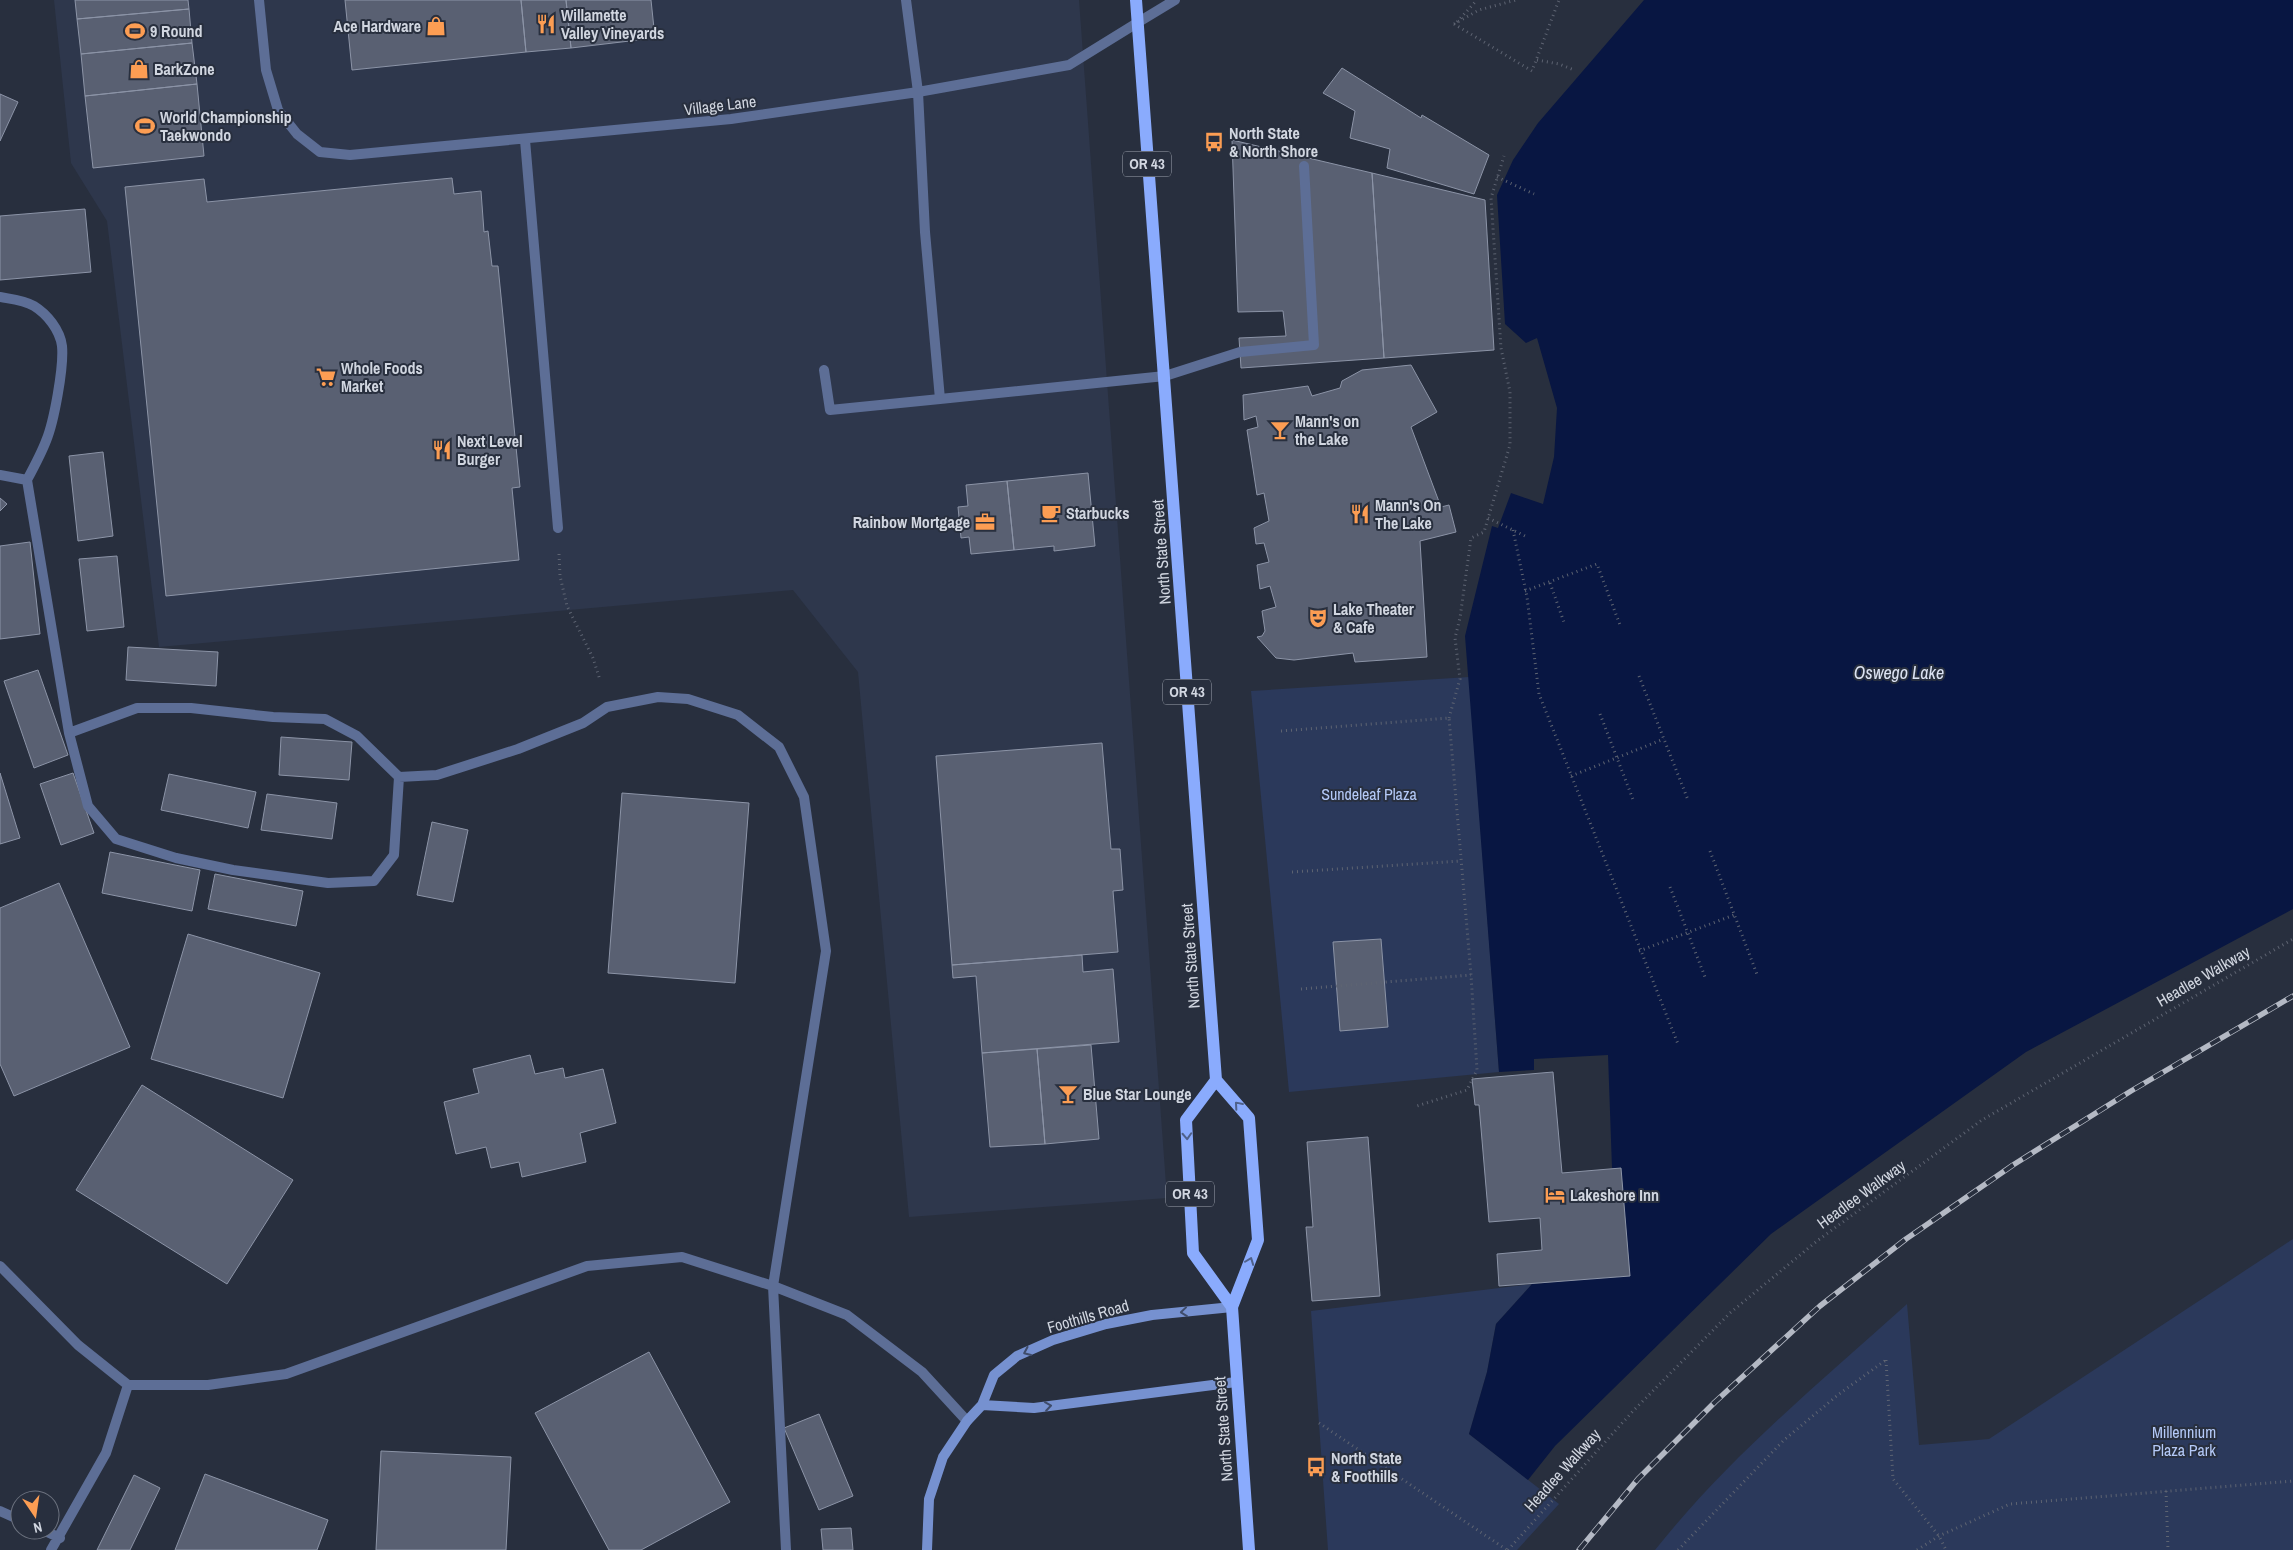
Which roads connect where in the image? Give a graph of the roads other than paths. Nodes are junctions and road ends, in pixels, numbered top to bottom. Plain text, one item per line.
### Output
1 (259, 0) edge
2 (906, 0) edge
3 (1136, 0) edge
4 (1175, 0) edge
5 (1137, 23) junction
6 (918, 92) junction
7 (524, 140) junction
8 (1304, 166) dead end
9 (0, 298) edge
10 (824, 370) dead end
11 (1165, 376) junction
12 (940, 399) junction
13 (0, 475) edge
14 (28, 480) junction
15 (558, 528) road end
16 (69, 734) junction
17 (399, 777) junction
18 (1216, 1080) junction
19 (0, 1266) edge
20 (773, 1286) junction
21 (1232, 1306) junction
22 (1236, 1382) junction
23 (128, 1385) junction
24 (982, 1405) junction
25 (967, 1420) junction
26 (60, 1538) edge
27 (786, 1550) edge
28 (927, 1550) edge
29 (1249, 1550) edge

1 - 7 street, Village Lane
2 - 6 street
3 - 5 main road, OR 43
4 - 5 street, Village Lane
5 - 6 street, Village Lane
5 - 11 main road, North State Street / OR 43
6 - 7 street, Village Lane
6 - 12 street
7 - 15 street
8 - 11 street
9 - 14 street
10 - 12 street
11 - 12 street
11 - 18 main road, North State Street / OR 43
13 - 14 street
14 - 16 street
16 - 17 street
16 - 17 street
17 - 20 street
21 -> 18 main road, North State Street
18 -> 21 main road, OR 43
19 - 23 street
20 - 23 street
20 - 25 street
20 - 27 street
21 - 22 main road, North State Street
21 -> 24 street, Foothills Road
24 -> 22 street
22 - 29 main road, North State Street
23 - 26 street
24 - 25 street, Foothills Road
25 - 28 street, Foothills Road

